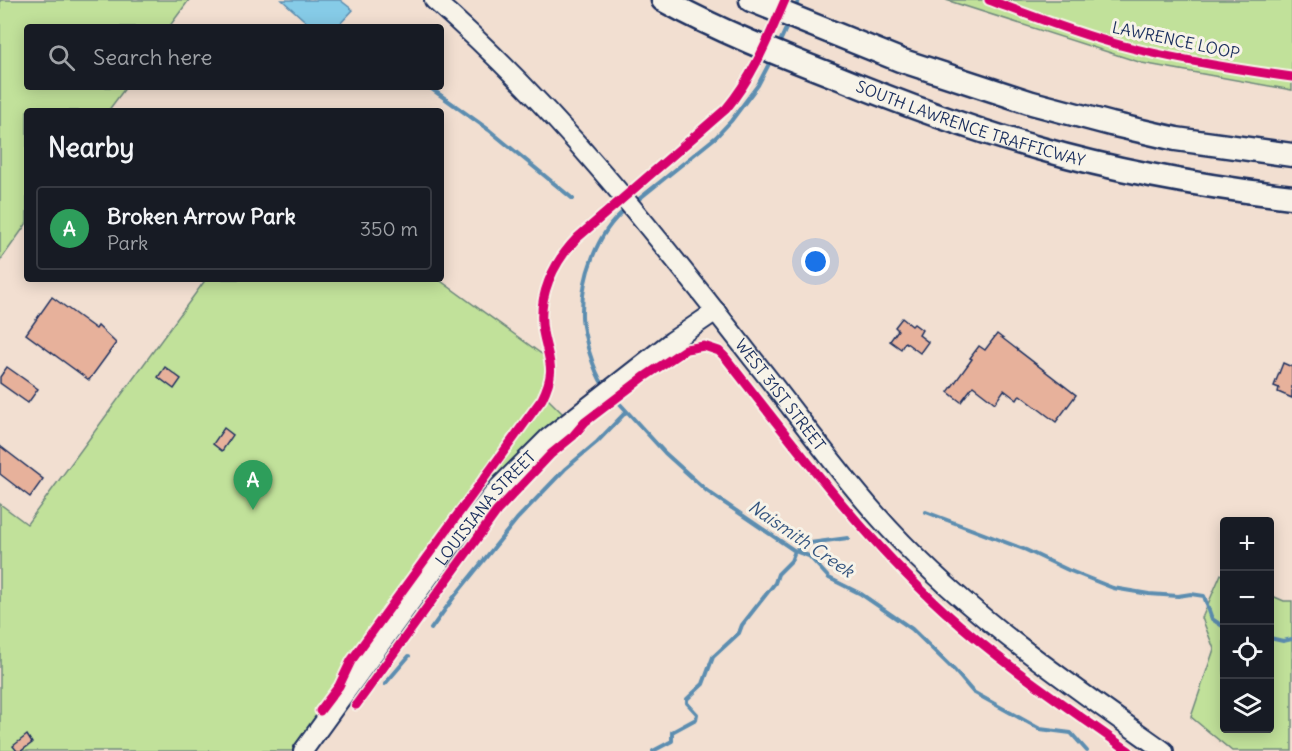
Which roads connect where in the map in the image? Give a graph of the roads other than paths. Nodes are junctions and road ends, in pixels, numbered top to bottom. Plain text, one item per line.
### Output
1 (434, 0) edge
2 (663, 0) edge
3 (754, 1) edge
4 (1292, 155) edge
5 (1292, 197) edge
6 (716, 311) junction
7 (303, 751) edge
8 (1164, 751) edge

1 - 6 main road, WEST 31ST STREET
2 - 5 highway, SOUTH LAWRENCE TRAFFICWAY
3 - 4 highway
6 - 7 main road, LOUISIANA STREET
6 - 8 main road, WEST 31ST STREET

